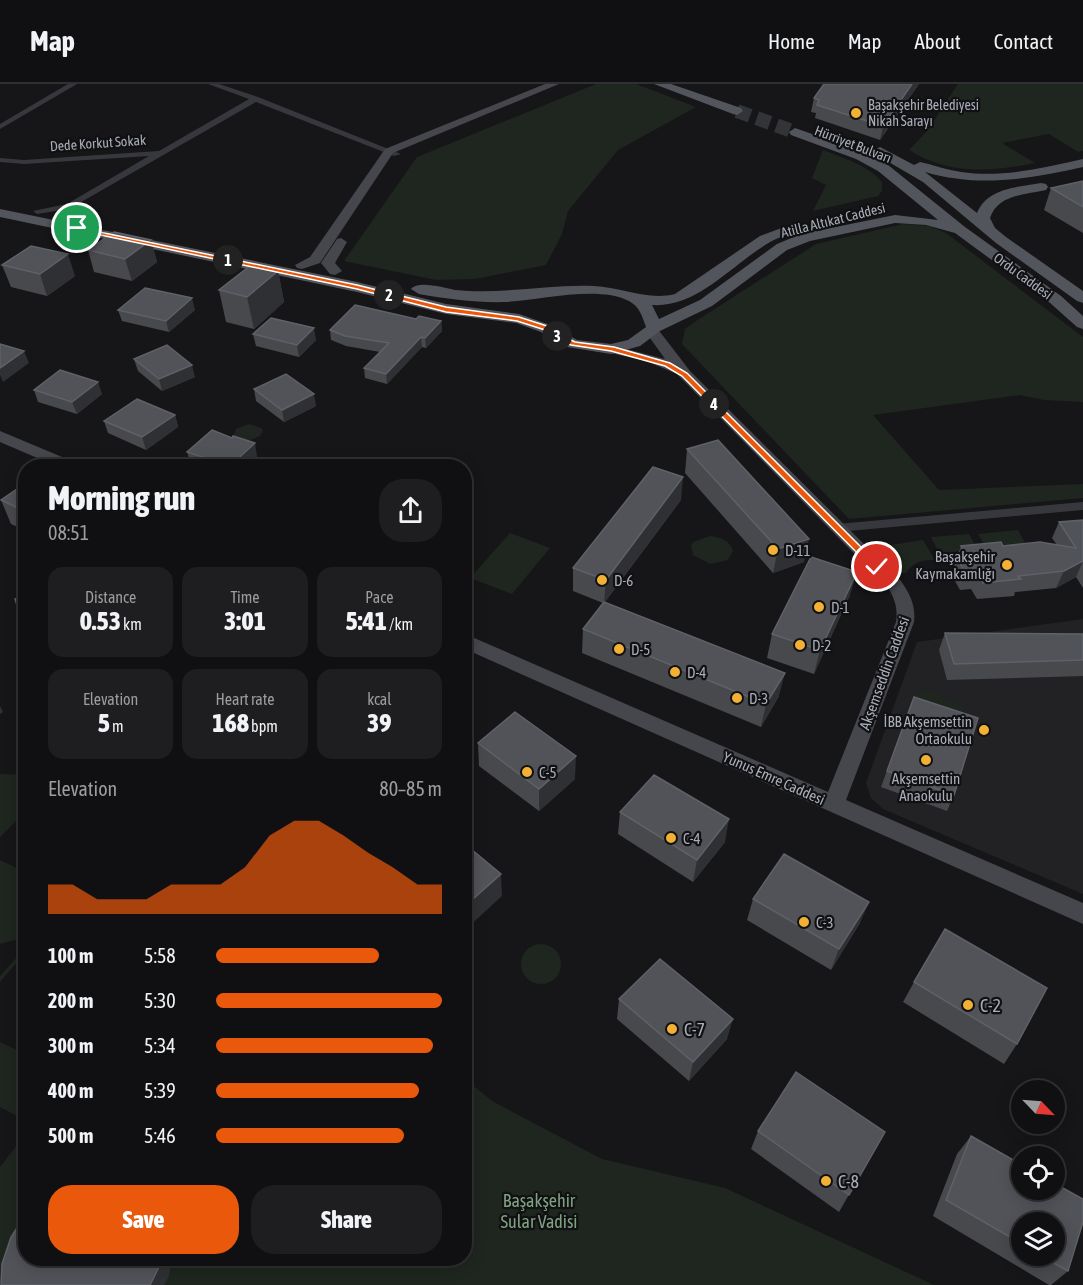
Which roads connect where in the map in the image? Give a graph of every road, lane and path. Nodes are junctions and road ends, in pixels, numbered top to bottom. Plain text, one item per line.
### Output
1 (73, 84) edge
2 (212, 84) edge
3 (554, 84) edge
4 (566, 84) edge
5 (660, 84) edge
6 (688, 84) edge
7 (255, 99) junction
8 (0, 127) edge
9 (799, 128) tunnel mouth
10 (161, 153) junction
11 (393, 153) junction
12 (0, 160) edge
13 (887, 162) junction
14 (1083, 163) edge
15 (1021, 177) junction
16 (1083, 177) edge
17 (1000, 196) junction
18 (0, 204) edge
19 (65, 211) junction
20 (0, 213) edge
21 (989, 230) junction
22 (960, 231) junction
23 (302, 265) junction
24 (335, 271) junction
25 (571, 293) junction
26 (1083, 298) edge
27 (639, 299) junction
28 (1083, 324) edge
29 (547, 328) junction
30 (653, 329) junction
31 (611, 349) junction
32 (685, 374) junction
33 (0, 436) edge
34 (52, 459) edge
35 (1083, 506) edge
36 (837, 528) junction
37 (472, 644) edge
38 (834, 804) junction
39 (1083, 914) edge

1 - 8 street
2 - 7 street
3 - 11 street
4 - 11 street
5 - 6 main road
7 - 10 street, Dede Korkut Sokak
7 - 11 street
9 - 13 main road, Hürriyet Bulvarı
10 - 12 street, Dede Korkut Sokak
10 - 19 street
11 - 23 street
11 - 24 street
13 - 15 main road
13 - 21 main road, Hürriyet Bulvarı
13 - 22 main road, Hürriyet Bulvarı
13 - 27 main road, Atilla Altıkat Caddesi
14 - 15 main road
15 - 17 main road
16 - 17 main road
17 - 21 main road
18 - 19 main road, Atilla Altıkat Caddesi
19 - 23 main road, Atilla Altıkat Caddesi
20 - 29 main road
21 - 26 main road, Ordu Caddesi
22 - 28 main road, Ordu Caddesi
22 - 30 main road, Atilla Altıkat Caddesi
23 - 24 main road, Atilla Altıkat Caddesi
24 - 25 main road, Atilla Altıkat Caddesi
25 - 27 main road, Atilla Altıkat Caddesi
25 - 29 main road
27 - 30 main road
29 - 31 main road
30 - 31 main road, Atilla Altıkat Caddesi
30 - 32 street, Akşemseddin Caddesi
31 - 32 street, Akşemseddin Caddesi
32 - 36 street, Akşemseddin Caddesi
33 - 34 street
35 - 36 street
36 - 38 street, Akşemseddin Caddesi
37 - 38 street, Yunus Emre Caddesi
38 - 39 street, Yunus Emre Caddesi

